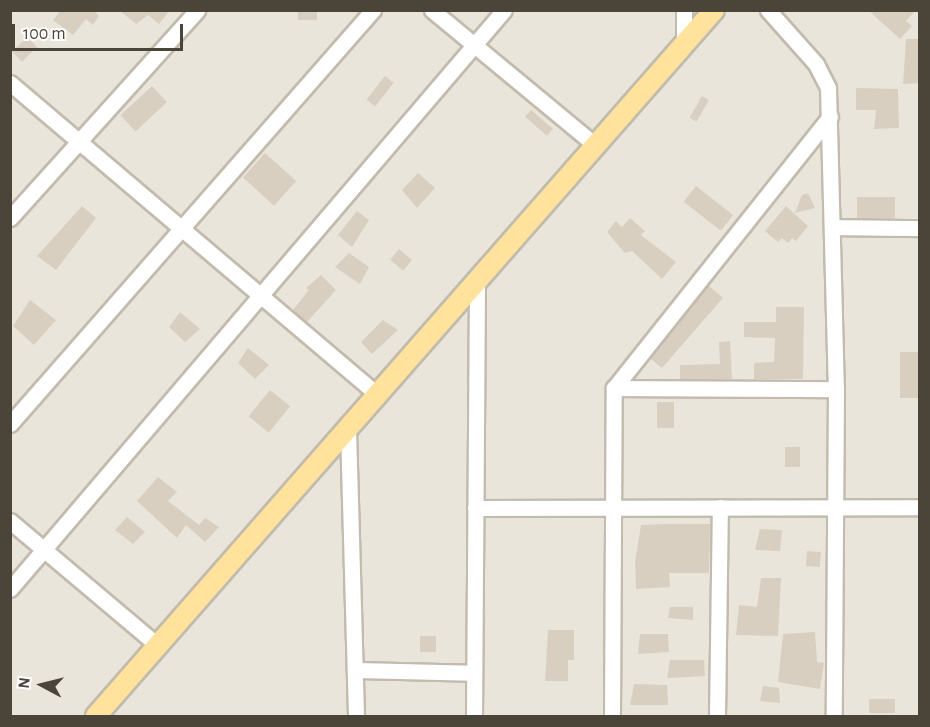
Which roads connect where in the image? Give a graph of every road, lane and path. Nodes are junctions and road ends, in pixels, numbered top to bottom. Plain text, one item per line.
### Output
1 (197, 10) edge
2 (374, 10) edge
3 (432, 10) edge
4 (504, 10) edge
5 (684, 10) edge
6 (714, 10) edge
7 (768, 10) edge
8 (684, 45) junction
9 (475, 46) junction
10 (10, 83) edge
11 (830, 117) junction
12 (79, 141) junction
13 (595, 145) junction
14 (10, 218) edge
15 (833, 227) junction
16 (182, 228) junction
17 (920, 228) edge
18 (477, 280) junction
19 (262, 296) junction
20 (614, 388) junction
21 (836, 388) junction
22 (377, 394) junction
23 (10, 424) edge
24 (348, 429) junction
25 (613, 507) junction
26 (720, 507) junction
27 (836, 507) junction
28 (920, 507) edge
29 (476, 508) junction
30 (10, 521) edge
31 (44, 550) junction
32 (10, 589) edge
33 (157, 645) junction
34 (355, 670) junction
35 (474, 673) junction
36 (96, 717) edge
37 (356, 717) edge
38 (474, 717) edge
39 (612, 717) edge
40 (717, 717) edge
41 (834, 717) edge

1 - 12 street
2 - 16 street
3 - 9 street
4 - 9 street
5 - 8 street
6 - 8 main road
7 - 11 street
8 - 13 main road
9 - 13 street
9 - 19 street
10 - 12 street
11 - 15 street
11 - 20 street
12 - 14 street
12 - 16 street
13 - 18 main road
15 - 17 street
15 - 21 street
16 - 19 street
16 - 23 street
18 - 22 main road
18 - 29 street
19 - 22 street
19 - 31 street
20 - 21 street
20 - 25 street
21 - 27 street
22 - 24 main road
24 - 33 main road
24 - 34 street
25 - 26 street
25 - 29 street
25 - 39 street
26 - 27 street
26 - 40 street
27 - 28 street
27 - 41 street
29 - 35 street
30 - 31 street
31 - 32 street
31 - 33 street
33 - 36 main road
34 - 35 street
34 - 37 street
35 - 38 street

